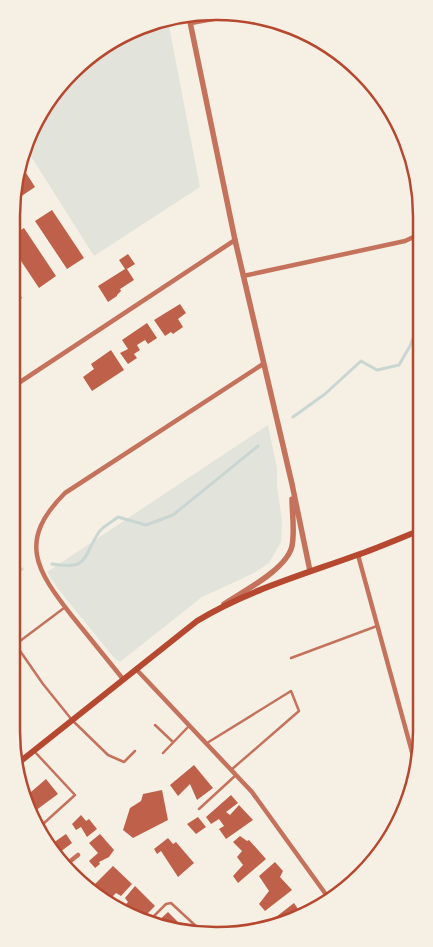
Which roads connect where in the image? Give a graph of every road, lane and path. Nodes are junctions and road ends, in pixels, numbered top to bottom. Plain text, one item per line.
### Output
1 (211, 20) edge
2 (191, 24) joint
3 (413, 237) edge
4 (235, 240) junction
5 (243, 276) junction
6 (263, 364) junction
7 (20, 382) edge
8 (292, 484) junction
9 (413, 533) edge
10 (358, 555) junction
11 (310, 571) junction
12 (65, 607) junction
13 (216, 610) junction
14 (377, 626) junction
15 (20, 641) edge
16 (20, 651) edge
17 (291, 658) dead end
18 (136, 669) junction
19 (123, 679) junction
20 (72, 720) junction
21 (154, 724) dead end
22 (190, 725) junction
23 (173, 742) junction
24 (207, 743) junction
25 (34, 751) junction
26 (135, 751) dead end
27 (412, 751) edge
28 (163, 753) dead end
29 (23, 760) edge
30 (231, 770) junction
31 (236, 775) junction
32 (199, 809) dead end
33 (43, 824) edge
34 (78, 855) dead end
35 (70, 861) edge
36 (326, 894) edge
37 (153, 917) edge
38 (196, 926) edge

1 - 2 street
2 - 4 street
3 - 5 street
4 - 5 street
4 - 7 street
5 - 6 street
6 - 8 street
6 - 12 street
8 - 11 street
8 - 13 street
9 - 10 main road
10 - 11 main road
10 - 14 street
11 - 13 main road
12 - 15 lane
12 - 19 street
13 - 18 main road
14 - 17 lane
14 - 27 street
16 - 20 lane
18 - 19 main road
18 - 22 street
19 - 20 main road
20 - 25 main road
20 - 26 lane
21 - 23 lane
22 - 23 lane
22 - 24 street
23 - 28 lane
24 - 30 street
24 - 30 lane
25 - 29 main road
25 - 33 lane
30 - 31 street
31 - 32 lane
31 - 36 street
34 - 35 street
37 - 38 lane

